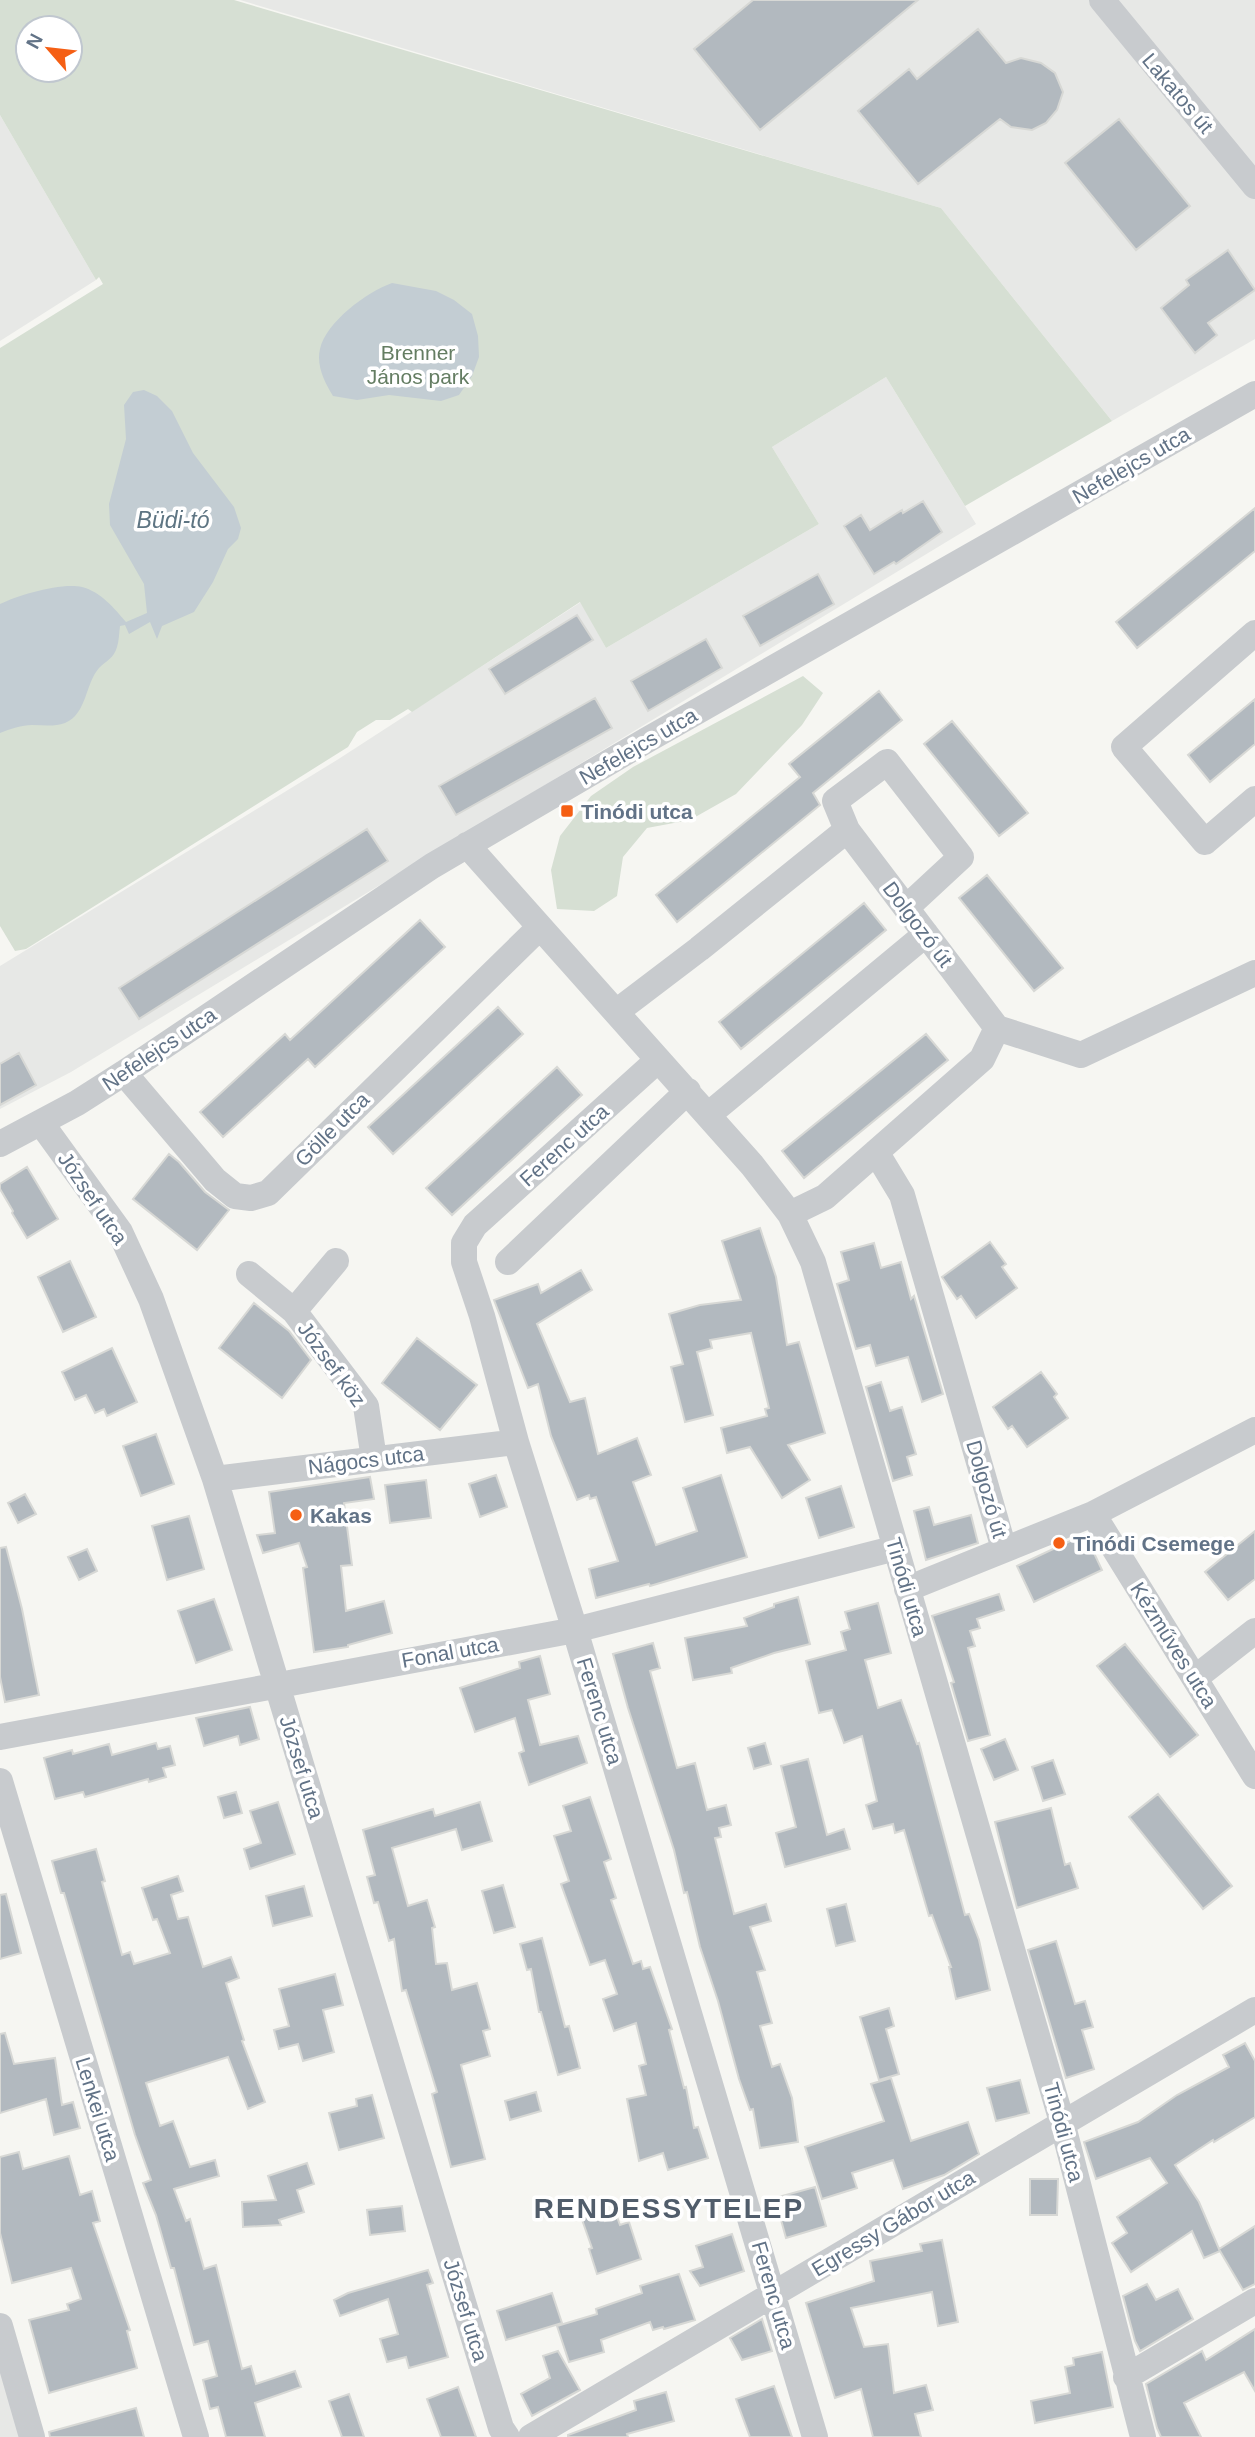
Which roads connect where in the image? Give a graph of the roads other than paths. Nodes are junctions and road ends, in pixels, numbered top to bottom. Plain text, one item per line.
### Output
1 (1102, 0) edge
2 (1255, 186) edge
3 (1255, 394) edge
4 (1255, 634) edge
5 (1255, 800) edge
6 (847, 830) junction
7 (467, 845) junction
8 (906, 908) junction
9 (540, 927) junction
10 (926, 934) junction
11 (1255, 973) edge
12 (616, 1012) junction
13 (997, 1028) junction
14 (658, 1060) junction
15 (124, 1073) junction
16 (688, 1091) junction
17 (708, 1115) junction
18 (41, 1123) junction
19 (0, 1144) edge
20 (876, 1152) junction
21 (790, 1214) junction
22 (336, 1261) dead end
23 (508, 1262) dead end
24 (249, 1274) dead end
25 (294, 1311) junction
26 (1255, 1430) edge
27 (516, 1442) junction
28 (374, 1459) junction
29 (215, 1479) junction
30 (1093, 1514) junction
31 (896, 1548) junction
32 (1004, 1549) junction
33 (907, 1589) junction
34 (576, 1630) junction
35 (1255, 1631) edge
36 (1195, 1678) junction
37 (277, 1684) junction
38 (0, 1737) edge
39 (1255, 1776) edge
40 (0, 1782) edge
41 (1255, 2010) edge
42 (1062, 2122) junction
43 (774, 2295) junction
44 (1255, 2301) edge
45 (0, 2326) edge
46 (1126, 2377) junction
47 (32, 2437) edge
48 (196, 2437) edge
49 (507, 2437) edge
50 (531, 2437) edge
51 (815, 2437) edge
52 (1143, 2437) edge

1 - 2 street, Lakatos út
3 - 7 street, Nefelejcs utca
4 - 5 street
6 - 8 street, Dolgozó út
6 - 8 street
6 - 12 street
7 - 9 street, Tinódi utca
7 - 15 street, Nefelejcs utca
8 - 10 street, Dolgozó út
9 - 12 street, Tinódi utca
9 - 15 street, Gölle utca
10 - 13 street, Dolgozó út
10 - 17 street
11 - 13 street
12 - 14 street, Tinódi utca
13 - 20 street
14 - 16 street, Tinódi utca
14 - 27 street, Ferenc utca
15 - 18 street, Nefelejcs utca
16 - 17 street, Tinódi utca
16 - 23 street
17 - 21 street, Tinódi utca
18 - 19 street, Nefelejcs utca
18 - 29 street, József utca
20 - 21 street
20 - 32 street, Dolgozó út
21 - 31 street, Tinódi utca
22 - 25 street, József köz
24 - 25 street, József köz
25 - 28 street, József köz
26 - 30 street
27 - 28 street, Nágocs utca
27 - 34 street, Ferenc utca
28 - 29 street, Nágocs utca
29 - 37 street, József utca
30 - 32 street
30 - 36 street, Kézműves utca
31 - 33 street, Tinódi utca
31 - 34 street, Fonal utca
32 - 33 street
33 - 42 street, Tinódi utca
34 - 37 street, Fonal utca
34 - 43 street, Ferenc utca
35 - 36 street
36 - 39 street, Kézműves utca
37 - 38 street, Fonal utca
37 - 49 street, József utca
40 - 48 street, Lenkei utca
41 - 42 street, Egressy Gábor utca
42 - 43 street, Egressy Gábor utca
42 - 46 street, Tinódi utca
43 - 50 street, Egressy Gábor utca
43 - 51 street, Ferenc utca
44 - 46 street
45 - 47 street
46 - 52 street, Tinódi utca

